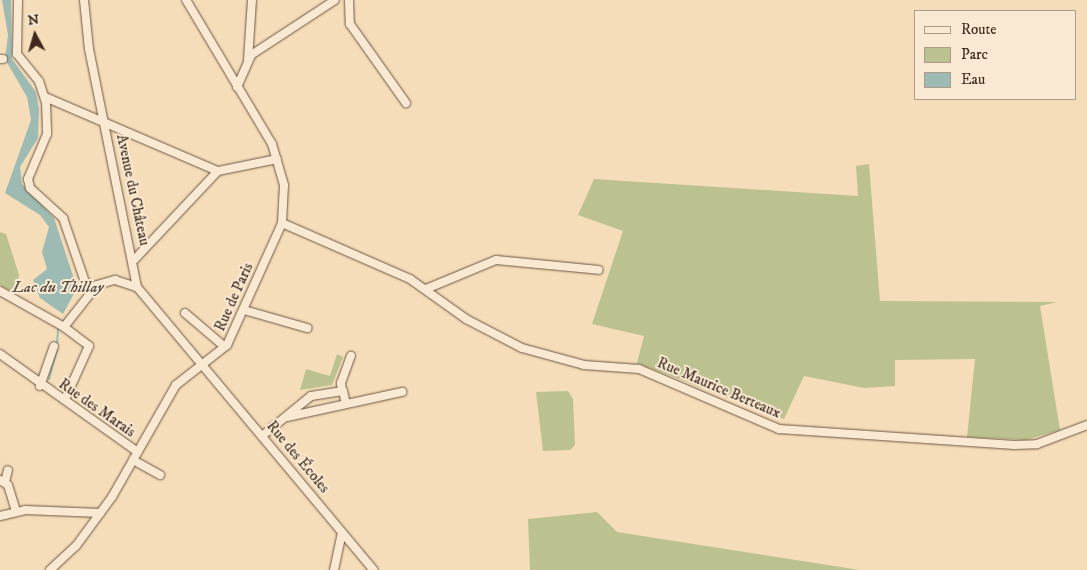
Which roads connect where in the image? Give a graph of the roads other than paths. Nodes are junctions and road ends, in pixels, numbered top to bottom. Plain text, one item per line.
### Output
1 (18, 0) edge
2 (84, 0) edge
3 (186, 0) edge
4 (252, 0) edge
5 (335, 0) edge
6 (349, 0) edge
7 (248, 60) junction
8 (237, 87) junction
9 (45, 97) junction
10 (406, 102) dead end
11 (106, 125) junction
12 (277, 159) junction
13 (218, 171) junction
14 (282, 223) junction
15 (134, 260) junction
16 (599, 270) dead end
17 (137, 287) junction
18 (426, 289) junction
19 (92, 290) junction
20 (0, 291) edge
21 (244, 310) junction
22 (186, 313) dead end
23 (64, 327) junction
24 (307, 328) dead end
25 (54, 346) dead end
26 (225, 348) junction
27 (0, 354) edge
28 (351, 356) dead end
29 (201, 362) junction
30 (40, 386) junction
31 (342, 391) junction
32 (402, 392) dead end
33 (66, 397) dead end
34 (346, 404) junction
35 (287, 416) junction
36 (1087, 425) edge
37 (262, 436) junction
38 (138, 452) junction
39 (133, 460) junction
40 (8, 470) dead end
41 (160, 475) dead end
42 (3, 481) edge
43 (16, 512) junction
44 (100, 513) junction
45 (0, 516) edge
46 (342, 533) junction
47 (50, 570) edge
48 (334, 570) edge
49 (374, 570) edge

1 - 9 street
2 - 11 street, Avenue du Château
3 - 8 street, Rue de Paris
4 - 7 street
5 - 7 street
6 - 10 street
7 - 8 street
8 - 12 street, Rue de Paris
9 - 11 street
9 - 19 street
11 - 13 street
11 - 15 street, Avenue du Château
12 - 13 street
12 - 14 street, Rue de Paris
13 - 15 street
14 - 18 street, Rue Maurice Berteaux
14 - 21 street, Rue de Paris
15 - 17 street, Avenue du Château
16 - 18 street
17 - 19 street
17 - 29 street
18 - 36 street, Rue Maurice Berteaux
19 - 23 street
20 - 23 street
21 - 24 street
21 - 26 street, Rue de Paris
22 - 26 street
23 - 33 street
25 - 30 street
26 - 29 street, Rue de Paris
27 - 30 street, Rue des Marais
28 - 31 street
29 - 37 street, Rue des Écoles
29 - 38 street, Rue de Paris
30 - 38 street, Rue des Marais
31 - 34 street
31 - 35 street
32 - 34 street
34 - 35 street
35 - 37 street
37 - 46 street, Rue des Écoles
38 - 39 street, Rue de Paris
39 - 41 street
39 - 44 street, Rue de Paris
40 - 42 street
42 - 43 street
43 - 44 street
43 - 45 street
44 - 47 street, Rue de Paris
46 - 48 street
46 - 49 street, Rue des Écoles

